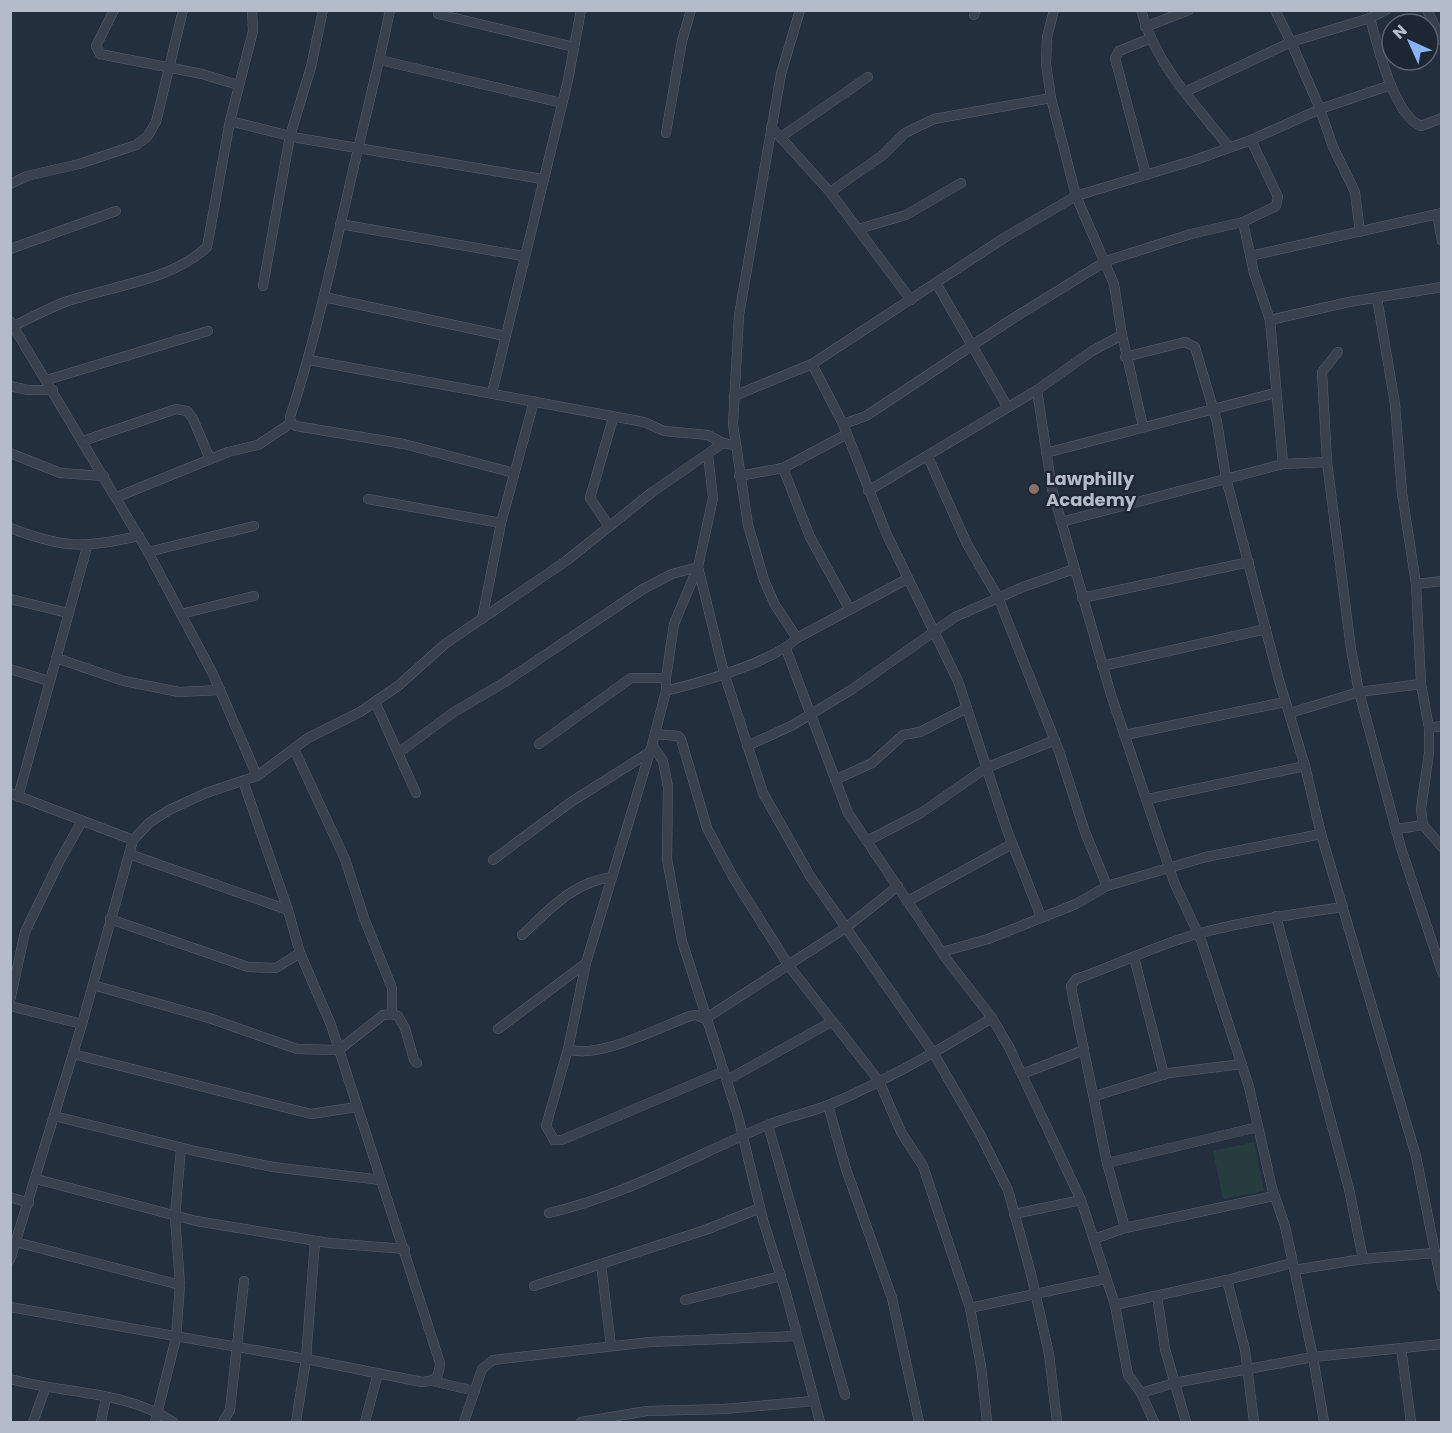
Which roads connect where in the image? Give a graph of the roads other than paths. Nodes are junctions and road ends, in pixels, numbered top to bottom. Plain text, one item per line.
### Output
1 (114, 10) edge
2 (183, 10) edge
3 (252, 10) edge
4 (323, 10) edge
5 (390, 10) edge
6 (581, 10) edge
7 (691, 10) edge
8 (800, 10) edge
9 (1054, 10) edge
10 (1141, 10) edge
11 (1189, 10) edge
12 (1275, 10) edge
13 (1386, 10) edge
14 (1427, 10) edge
15 (438, 14) dead end
16 (1370, 18) junction
17 (1145, 27) junction
18 (1149, 39) junction
19 (1442, 41) edge
20 (1291, 42) junction
21 (574, 47) junction
22 (381, 60) junction
23 (170, 68) junction
24 (868, 77) dead end
25 (238, 85) junction
26 (1391, 85) junction
27 (1185, 92) junction
28 (1051, 99) junction
29 (562, 103) junction
30 (1320, 109) junction
31 (1442, 118) edge
32 (230, 121) junction
33 (771, 127) junction
34 (666, 133) dead end
35 (290, 136) junction
36 (781, 137) junction
37 (1251, 140) junction
38 (1228, 147) junction
39 (358, 148) junction
40 (1146, 175) junction
41 (542, 179) junction
42 (961, 183) dead end
43 (10, 184) edge
44 (830, 192) junction
45 (1076, 196) junction
46 (116, 211) dead end
47 (1439, 214) edge
48 (1243, 222) junction
49 (340, 224) junction
50 (858, 229) junction
51 (1360, 232) junction
52 (1442, 241) edge
53 (10, 249) edge
54 (523, 256) junction
55 (1250, 256) junction
56 (1106, 261) junction
57 (936, 283) junction
58 (263, 286) dead end
59 (1442, 287) edge
60 (324, 297) junction
61 (1377, 298) junction
62 (910, 300) junction
63 (1269, 320) junction
64 (12, 323) edge
65 (208, 332) dead end
66 (1122, 335) junction
67 (505, 336) junction
68 (971, 346) junction
69 (1338, 352) dead end
70 (1125, 357) junction
71 (309, 360) junction
72 (812, 364) junction
73 (47, 380) junction
74 (10, 386) edge
75 (53, 390) junction
76 (1037, 390) junction
77 (492, 393) junction
78 (1275, 393) junction
79 (734, 396) junction
80 (534, 401) junction
81 (1007, 406) junction
82 (1213, 408) junction
83 (613, 418) junction
84 (291, 423) junction
85 (843, 424) junction
86 (1143, 426) junction
87 (847, 434) junction
88 (83, 441) junction
89 (723, 443) junction
90 (734, 445) junction
91 (10, 453) edge
92 (1046, 453) junction
93 (708, 455) junction
94 (928, 457) junction
95 (210, 459) junction
96 (1327, 462) junction
97 (1283, 464) junction
98 (783, 468) junction
99 (514, 472) junction
100 (104, 476) junction
101 (740, 476) junction
102 (1226, 477) junction
103 (868, 491) junction
104 (117, 497) junction
105 (368, 499) dead end
106 (1061, 522) junction
107 (501, 523) junction
108 (254, 526) dead end
109 (609, 526) junction
110 (10, 528) edge
111 (139, 536) junction
112 (87, 547) junction
113 (148, 552) junction
114 (1249, 562) junction
115 (698, 567) junction
116 (1074, 569) junction
117 (907, 579) junction
118 (1442, 581) edge
119 (1416, 584) junction
120 (254, 596) dead end
121 (998, 597) junction
122 (1082, 598) junction
123 (10, 599) edge
124 (849, 608) junction
125 (68, 613) junction
126 (181, 614) junction
127 (482, 619) junction
128 (1266, 629) junction
129 (933, 633) junction
130 (797, 638) junction
131 (786, 649) junction
132 (56, 658) junction
133 (1102, 666) junction
134 (10, 669) edge
135 (724, 673) junction
136 (666, 678) junction
137 (49, 681) junction
138 (1421, 684) junction
139 (220, 690) junction
140 (666, 691) junction
141 (1359, 692) junction
142 (375, 702) junction
143 (1285, 702) junction
144 (967, 708) junction
145 (1290, 713) junction
146 (810, 715) junction
147 (1442, 726) edge
148 (1428, 728) junction
149 (655, 734) junction
150 (1125, 735) junction
151 (1054, 740) junction
152 (539, 744) dead end
153 (747, 746) junction
154 (651, 748) junction
155 (294, 749) junction
156 (398, 753) junction
157 (1305, 766) junction
158 (986, 768) junction
159 (258, 776) junction
160 (834, 780) junction
161 (243, 781) junction
162 (416, 793) dead end
163 (14, 795) edge
164 (1148, 799) junction
165 (82, 821) junction
166 (1423, 825) junction
167 (1397, 829) junction
168 (1321, 834) junction
169 (134, 840) junction
170 (867, 841) junction
171 (1012, 844) junction
172 (1442, 847) edge
173 (129, 855) junction
174 (493, 860) dead end
175 (1171, 869) junction
176 (612, 878) junction
177 (898, 886) junction
178 (1107, 886) junction
179 (908, 902) junction
180 (1343, 907) junction
181 (288, 910) junction
182 (1276, 916) junction
183 (1041, 917) junction
184 (110, 919) junction
185 (847, 927) junction
186 (1198, 934) junction
187 (522, 935) dead end
188 (942, 952) junction
189 (300, 953) junction
190 (1134, 957) junction
191 (586, 963) junction
192 (789, 966) junction
193 (1442, 972) edge
194 (93, 986) junction
195 (10, 1001) edge
196 (10, 1006) edge
197 (392, 1014) junction
198 (992, 1018) junction
199 (705, 1019) junction
200 (831, 1022) junction
201 (82, 1024) junction
202 (498, 1029) dead end
203 (568, 1049) junction
204 (339, 1050) junction
205 (1084, 1050) junction
206 (73, 1054) junction
207 (934, 1054) junction
208 (417, 1063) dead end
209 (1242, 1064) junction
210 (1022, 1074) junction
211 (1164, 1075) junction
212 (725, 1076) junction
213 (879, 1081) junction
214 (1095, 1096) junction
215 (828, 1105) junction
216 (357, 1107) junction
217 (54, 1116) junction
218 (768, 1125) junction
219 (1258, 1127) junction
220 (743, 1136) junction
221 (181, 1148) junction
222 (1107, 1163) junction
223 (36, 1179) junction
224 (381, 1180) junction
225 (1274, 1196) junction
226 (10, 1197) edge
227 (1081, 1200) junction
228 (29, 1203) junction
229 (760, 1208) junction
230 (549, 1213) dead end
231 (1014, 1214) junction
232 (175, 1216) junction
233 (1125, 1228) junction
234 (1094, 1239) junction
235 (315, 1241) junction
236 (16, 1242) junction
237 (405, 1249) junction
238 (1434, 1253) junction
239 (1363, 1258) junction
240 (10, 1260) edge
241 (601, 1264) junction
242 (1293, 1266) junction
243 (781, 1276) junction
244 (1106, 1279) junction
245 (1227, 1280) junction
246 (244, 1281) dead end
247 (180, 1284) junction
248 (534, 1286) dead end
249 (1442, 1287) edge
250 (1036, 1294) junction
251 (1157, 1296) junction
252 (685, 1300) dead end
253 (1114, 1305) junction
254 (10, 1307) edge
255 (970, 1308) junction
256 (796, 1336) junction
257 (176, 1338) junction
258 (1442, 1344) edge
259 (611, 1346) junction
260 (239, 1348) junction
261 (1401, 1348) junction
262 (1313, 1357) junction
263 (306, 1359) junction
264 (1248, 1370) junction
265 (378, 1373) junction
266 (10, 1379) edge
267 (432, 1381) junction
268 (1174, 1383) junction
269 (45, 1389) junction
270 (475, 1391) junction
271 (1142, 1393) junction
272 (846, 1395) dead end
273 (106, 1397) junction
274 (814, 1401) junction
275 (158, 1412) junction
276 (33, 1422) edge
277 (101, 1422) edge
278 (155, 1422) edge
279 (172, 1422) edge
280 (223, 1422) edge
281 (296, 1422) edge
282 (365, 1422) edge
283 (464, 1422) edge
284 (581, 1422) edge
285 (820, 1422) edge
286 (919, 1422) edge
287 (987, 1422) edge
288 (1057, 1422) edge
289 (1154, 1422) edge
290 (1186, 1422) edge
291 (1254, 1422) edge
292 (1323, 1422) edge
293 (1411, 1422) edge

1 - 23 street
2 - 23 street
3 - 25 street
4 - 35 street
5 - 22 street
6 - 21 street
7 - 34 street
8 - 33 street
9 - 28 street
10 - 17 street
11 - 17 street
12 - 20 street
13 - 16 street
14 - 19 street
15 - 21 street
16 - 20 street
16 - 26 street
17 - 18 street
18 - 27 street
18 - 40 street
20 - 27 street
20 - 30 street
21 - 29 street
22 - 29 street
22 - 39 street
23 - 25 street
23 - 43 street
24 - 36 street
25 - 32 street
26 - 30 street
26 - 31 street
27 - 38 street
28 - 44 street
28 - 45 street
29 - 41 street
30 - 37 street
30 - 51 street
32 - 35 street
32 - 64 street
33 - 36 street
33 - 79 street
35 - 39 street
35 - 58 street
36 - 44 street
37 - 38 street
37 - 48 street
38 - 40 street
39 - 41 street
39 - 49 street
40 - 45 street
41 - 54 street
42 - 50 street
44 - 50 street
45 - 56 street
45 - 57 street
46 - 53 street
47 - 51 street
47 - 52 street
48 - 55 street
48 - 56 street
49 - 54 street
49 - 60 street
50 - 62 street
51 - 55 street
54 - 67 street
55 - 63 street
56 - 66 street
56 - 68 street
57 - 62 street
57 - 68 street
59 - 61 street
60 - 67 street
60 - 71 street
61 - 63 street
61 - 119 street
62 - 72 street
63 - 78 street
64 - 73 street
65 - 73 street
66 - 70 street
66 - 76 street
67 - 77 street
68 - 81 street
68 - 85 street
69 - 96 street
70 - 82 street
70 - 86 street
71 - 77 street
71 - 84 street
72 - 79 street
72 - 85 street
73 - 75 street
74 - 75 street
75 - 88 street
76 - 81 street
76 - 92 street
77 - 80 street
78 - 82 street
78 - 97 street
79 - 90 street
80 - 83 street
80 - 99 street
81 - 94 street
82 - 86 street
82 - 102 street
83 - 89 street
83 - 109 street
84 - 95 street
84 - 99 street
85 - 87 street
86 - 92 street
87 - 98 street
87 - 103 street
88 - 95 street
88 - 100 street
89 - 90 street
89 - 93 street
90 - 101 street
91 - 100 street
92 - 106 street
93 - 109 street
93 - 115 street
94 - 103 street
94 - 121 street
95 - 104 street
96 - 97 street
96 - 141 street
97 - 102 street
98 - 101 street
98 - 124 street
99 - 107 street
100 - 104 street
101 - 130 street
102 - 106 street
102 - 114 street
103 - 117 street
104 - 111 street
105 - 107 street
106 - 116 street
107 - 127 street
108 - 113 street
109 - 127 street
110 - 112 street
111 - 112 street
111 - 113 street
112 - 125 street
113 - 126 street
114 - 122 street
114 - 128 street
115 - 135 street
115 - 136 street
115 - 156 street
116 - 121 street
116 - 122 street
117 - 124 street
117 - 129 street
118 - 119 street
119 - 138 street
120 - 126 street
121 - 129 street
121 - 151 street
122 - 133 street
123 - 125 street
124 - 130 street
125 - 132 street
126 - 139 street
127 - 142 street
128 - 133 street
128 - 143 street
129 - 144 street
129 - 146 street
130 - 131 street
131 - 135 street
131 - 146 street
132 - 137 street
132 - 139 street
133 - 150 street
134 - 137 street
135 - 140 street
135 - 153 street
136 - 140 street
136 - 152 street
137 - 163 street
138 - 141 street
138 - 148 street
139 - 159 street
140 - 149 street
141 - 145 street
141 - 167 street
142 - 155 street
142 - 156 street
143 - 145 street
143 - 150 street
144 - 158 street
144 - 160 street
145 - 157 street
146 - 153 street
146 - 160 street
147 - 148 street
148 - 166 street
149 - 154 street
149 - 192 street
150 - 164 street
151 - 158 street
151 - 178 street
153 - 185 street
154 - 174 street
154 - 176 street
154 - 199 street
155 - 159 street
155 - 197 street
156 - 162 street
157 - 164 street
157 - 168 street
158 - 170 street
158 - 171 street
159 - 161 street
160 - 170 street
161 - 169 street
161 - 181 street
163 - 165 street
164 - 175 street
165 - 169 street
165 - 195 street
166 - 167 street
166 - 172 street
167 - 193 street
168 - 175 street
168 - 180 street
169 - 173 street
170 - 177 street
171 - 179 street
171 - 183 street
173 - 181 street
173 - 184 street
175 - 178 street
175 - 186 street
176 - 187 street
176 - 191 street
177 - 179 street
177 - 185 street
178 - 183 street
179 - 188 street
180 - 182 street
180 - 238 street
181 - 189 street
182 - 186 street
182 - 239 street
183 - 188 street
184 - 189 street
184 - 194 street
185 - 192 street
185 - 207 street
186 - 190 street
186 - 209 street
188 - 198 street
189 - 204 street
190 - 205 street
190 - 211 street
191 - 202 street
191 - 203 street
192 - 199 street
192 - 200 street
194 - 201 street
194 - 204 street
196 - 201 street
197 - 204 street
197 - 208 street
198 - 207 street
198 - 210 street
199 - 203 street
199 - 212 street
200 - 212 street
200 - 213 street
201 - 206 street
203 - 212 street
204 - 216 street
205 - 210 street
205 - 214 street
206 - 216 street
206 - 217 street
207 - 213 street
207 - 231 street
209 - 211 street
209 - 219 street
210 - 227 street
211 - 214 street
212 - 220 street
213 - 215 street
213 - 255 street
214 - 222 street
215 - 218 street
215 - 286 street
216 - 224 street
217 - 221 street
217 - 223 street
218 - 220 street
218 - 272 street
219 - 222 street
219 - 225 street
220 - 229 street
220 - 230 street
221 - 224 street
221 - 232 street
222 - 233 street
223 - 228 street
223 - 232 street
224 - 237 street
225 - 233 street
225 - 242 street
226 - 228 street
227 - 231 street
227 - 234 street
228 - 236 street
229 - 241 street
229 - 243 street
231 - 250 street
232 - 235 street
232 - 247 street
233 - 234 street
234 - 244 street
235 - 237 street
235 - 263 street
236 - 240 street
236 - 247 street
237 - 267 street
238 - 239 street
238 - 249 street
239 - 242 street
241 - 248 street
241 - 259 street
242 - 245 street
242 - 262 street
243 - 252 street
243 - 256 street
244 - 250 street
244 - 253 street
245 - 251 street
245 - 264 street
246 - 260 street
247 - 257 street
250 - 255 street
250 - 288 street
251 - 253 street
251 - 268 street
253 - 271 street
254 - 257 street
255 - 287 street
256 - 259 street
256 - 274 street
257 - 260 street
257 - 275 street
258 - 261 street
259 - 270 street
260 - 263 street
260 - 280 street
261 - 262 street
261 - 293 street
262 - 264 street
262 - 292 street
263 - 265 street
263 - 281 street
264 - 268 street
264 - 291 street
265 - 267 street
265 - 282 street
266 - 269 street
267 - 270 street
268 - 271 street
268 - 290 street
269 - 273 street
269 - 276 street
270 - 283 street
271 - 289 street
273 - 275 street
273 - 277 street
274 - 284 street
274 - 285 street
275 - 278 street
275 - 279 street

